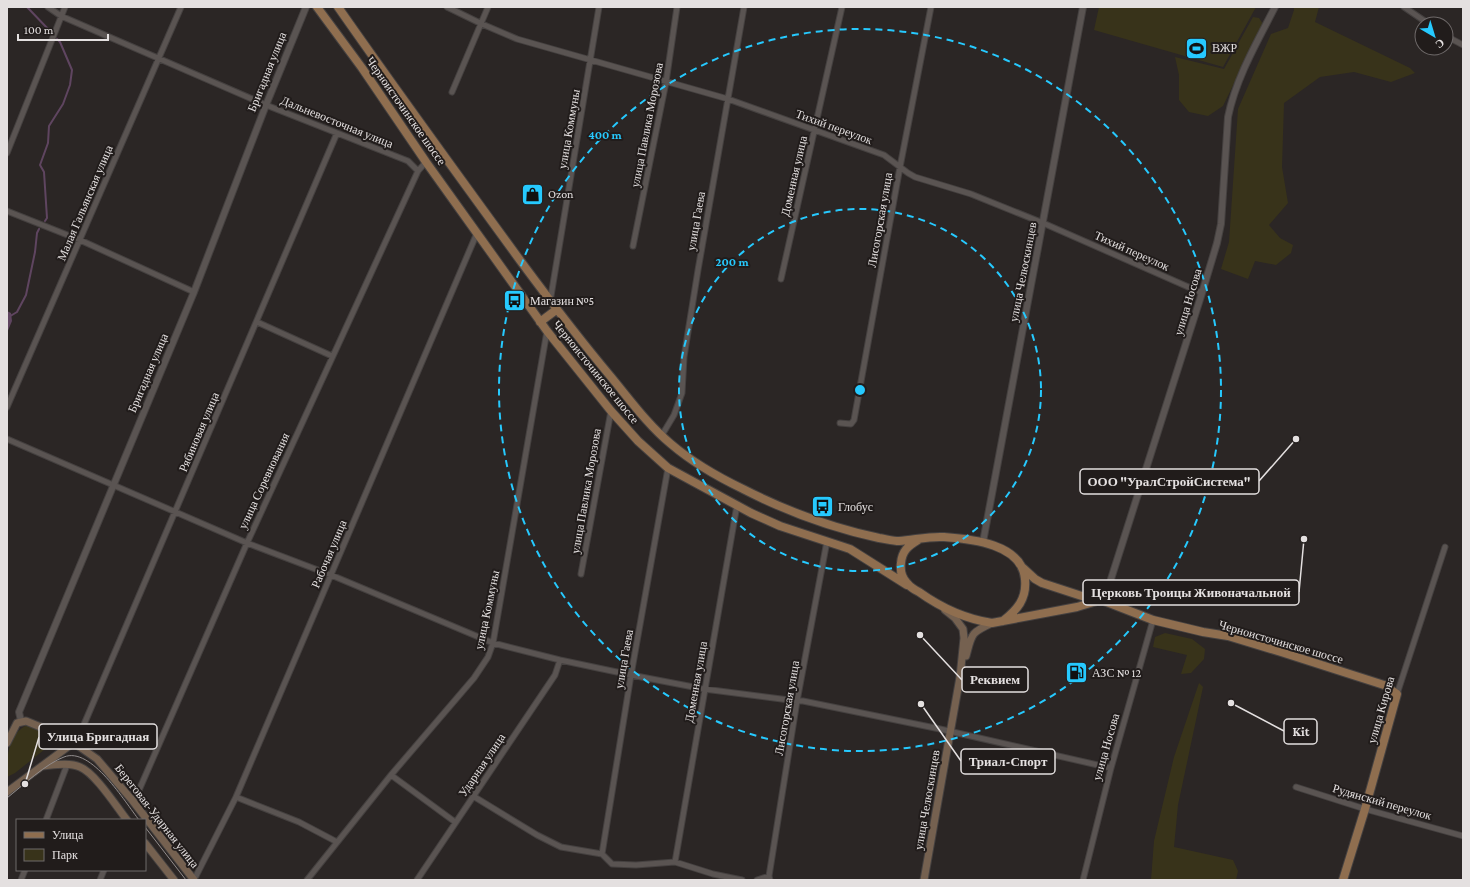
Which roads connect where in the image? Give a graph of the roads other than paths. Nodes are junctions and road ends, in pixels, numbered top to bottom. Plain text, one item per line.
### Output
1 (48, 7) edge
2 (65, 7) edge
3 (181, 7) edge
4 (306, 7) edge
5 (317, 7) edge
6 (338, 7) edge
7 (447, 7) edge
8 (488, 7) edge
9 (599, 7) edge
10 (677, 7) edge
11 (744, 7) edge
12 (842, 7) edge
13 (932, 7) edge
14 (1083, 7) edge
15 (1275, 7) edge
16 (1404, 7) edge
17 (62, 16) junction
18 (1417, 16) edge
19 (482, 24) junction
20 (1454, 40) edge
21 (1463, 45) edge
22 (159, 58) junction
23 (591, 59) junction
24 (666, 82) junction
25 (452, 92) dead end
26 (728, 99) junction
27 (266, 105) junction
28 (815, 131) junction
29 (337, 133) junction
30 (7, 153) edge
31 (426, 162) junction
32 (900, 167) junction
33 (418, 171) junction
34 (7, 211) edge
35 (1043, 223) junction
36 (477, 233) junction
37 (80, 240) junction
38 (633, 246) dead end
39 (781, 279) dead end
40 (194, 292) junction
41 (1202, 293) junction
42 (550, 302) junction
43 (556, 310) junction
44 (256, 322) junction
45 (540, 322) junction
46 (547, 331) junction
47 (332, 356) junction
48 (7, 407) edge
49 (611, 411) junction
50 (840, 423) dead end
51 (662, 435) junction
52 (7, 439) edge
53 (668, 468) junction
54 (114, 484) junction
55 (737, 505) junction
56 (175, 512) junction
57 (922, 538) junction
58 (827, 541) junction
59 (983, 542) junction
60 (247, 543) junction
61 (1444, 547) dead end
62 (1023, 568) junction
63 (581, 574) dead end
64 (330, 575) junction
65 (907, 584) junction
66 (1101, 601) junction
67 (940, 606) junction
68 (1153, 620) junction
69 (1003, 621) junction
70 (992, 623) junction
71 (493, 643) junction
72 (560, 660) junction
73 (631, 676) junction
74 (960, 677) junction
75 (704, 689) junction
76 (1397, 694) junction
77 (797, 701) junction
78 (22, 721) junction
79 (951, 731) junction
80 (76, 740) junction
81 (7, 743) edge
82 (67, 765) junction
83 (42, 766) junction
84 (1111, 768) junction
85 (391, 775) junction
86 (1296, 787) dead end
87 (7, 792) edge
88 (473, 796) junction
89 (236, 797) junction
90 (132, 800) junction
91 (1365, 809) junction
92 (46, 819) edge
93 (126, 819) edge
94 (454, 822) junction
95 (1463, 836) edge
96 (337, 842) junction
97 (146, 844) edge
98 (602, 854) junction
99 (675, 862) junction
100 (26, 871) edge
101 (770, 878) edge
102 (193, 879) edge
103 (21, 880) edge
104 (174, 880) edge
105 (307, 880) edge
106 (417, 880) edge
107 (742, 880) edge
108 (757, 880) edge
109 (924, 880) edge
110 (1083, 880) edge
111 (1343, 880) edge

1 - 17 street, Дальневосточная улица
2 - 17 street
3 - 22 street, Малая Гальянская улица
4 - 27 street, Бригадная улица
5 - 31 main road, Черноисточинское шоссе
6 - 42 main road, Черноисточинское шоссе
7 - 19 street, Тихий переулок
8 - 19 street
9 - 23 street, улица Коммуны
10 - 24 street, улица Павлика Морозова
11 - 26 street, улица Гаева
12 - 28 street, Доменная улица
13 - 32 street, Лисогорская улица
14 - 35 street, улица Челюскинцев
15 - 41 street, улица Носова
16 - 18 street
17 - 22 street, Дальневосточная улица
17 - 30 street
19 - 23 street, Тихий переулок
19 - 25 street
20 - 21 street
22 - 27 street, Дальневосточная улица
22 - 37 street, Малая Гальянская улица
23 - 24 street, Тихий переулок
23 - 42 street, улица Коммуны
24 - 26 street, Тихий переулок
24 - 38 street, улица Павлика Морозова
26 - 28 street, Тихий переулок
26 - 51 street, улица Гаева
27 - 29 street, Дальневосточная улица
27 - 40 street, Бригадная улица
28 - 32 street, Тихий переулок
28 - 39 street, Доменная улица
29 - 33 street, Дальневосточная улица
29 - 44 street, Рябиновая улица
31 - 33 street, улица Соревнования
31 - 36 main road, Черноисточинское шоссе
32 - 35 street, Тихий переулок
32 - 50 street, Лисогорская улица
33 - 47 street, улица Соревнования
34 - 37 street
35 - 41 street, Тихий переулок
35 - 59 street, улица Челюскинцев
36 - 45 main road, Черноисточинское шоссе
36 - 64 street, Рабочая улица
37 - 40 street
37 - 48 street, Малая Гальянская улица
40 - 54 street, Бригадная улица
41 - 66 street, улица Носова
42 - 43 main road, Черноисточинское шоссе
43 - 45 main road
43 - 51 main road, Черноисточинское шоссе
44 - 47 street
44 - 56 street, Рябиновая улица
45 - 46 main road, Черноисточинское шоссе
46 - 49 main road, Черноисточинское шоссе
46 - 71 street, улица Коммуны
47 - 60 street, улица Соревнования
49 - 53 main road, Черноисточинское шоссе
49 - 63 street, улица Павлика Морозова
51 - 57 main road, Черноисточинское шоссе
52 - 54 street
53 - 55 main road, Черноисточинское шоссе
53 - 73 street, улица Гаева
54 - 56 street
54 - 78 street, Бригадная улица
55 - 58 main road, Черноисточинское шоссе
55 - 75 street, Доменная улица
56 - 60 street
56 - 80 street, Рябиновая улица
57 - 59 main road
57 - 65 main road
58 - 65 main road, Черноисточинское шоссе
58 - 77 street, Лисогорская улица
59 - 62 main road
60 - 64 street
60 - 90 street, улица Соревнования
61 - 76 street, улица Кирова
62 - 66 main road, Черноисточинское шоссе
62 - 69 main road
64 - 71 street
64 - 89 street, Рабочая улица
65 - 67 main road
66 - 68 main road, Черноисточинское шоссе
66 - 69 main road
67 - 70 main road
67 - 74 main road, улица Челюскинцев
68 - 76 main road, Черноисточинское шоссе
68 - 84 street, улица Носова
69 - 70 main road
70 - 74 main road, улица Челюскинцев
71 - 72 street
71 - 85 street, улица Коммуны
72 - 73 street
72 - 88 street, Ударная улица
73 - 75 street
73 - 98 street, улица Гаева
74 - 79 main road, улица Челюскинцев
75 - 77 street
75 - 99 street, Доменная улица
76 - 91 main road, улица Кирова
77 - 79 street
77 - 101 street, Лисогорская улица
78 - 80 main road, Береговая-Ударная улица
78 - 81 main road
79 - 84 street
79 - 109 main road, улица Челюскинцев
80 - 83 main road
80 - 90 main road, Береговая-Ударная улица
82 - 83 main road
82 - 92 street
82 - 93 main road
83 - 87 main road
84 - 110 street, улица Носова
85 - 94 street
85 - 96 street, улица Коммуны
86 - 91 street, Рудянский переулок
88 - 94 street, Ударная улица
88 - 98 street
89 - 96 street
89 - 102 street, Рабочая улица
90 - 102 main road, Береговая-Ударная улица
91 - 95 street, Рудянский переулок
91 - 111 main road, улица Кирова
94 - 106 street, Ударная улица
96 - 105 street, улица Коммуны
97 - 104 main road
98 - 99 street
99 - 107 street
100 - 103 street
101 - 108 street

